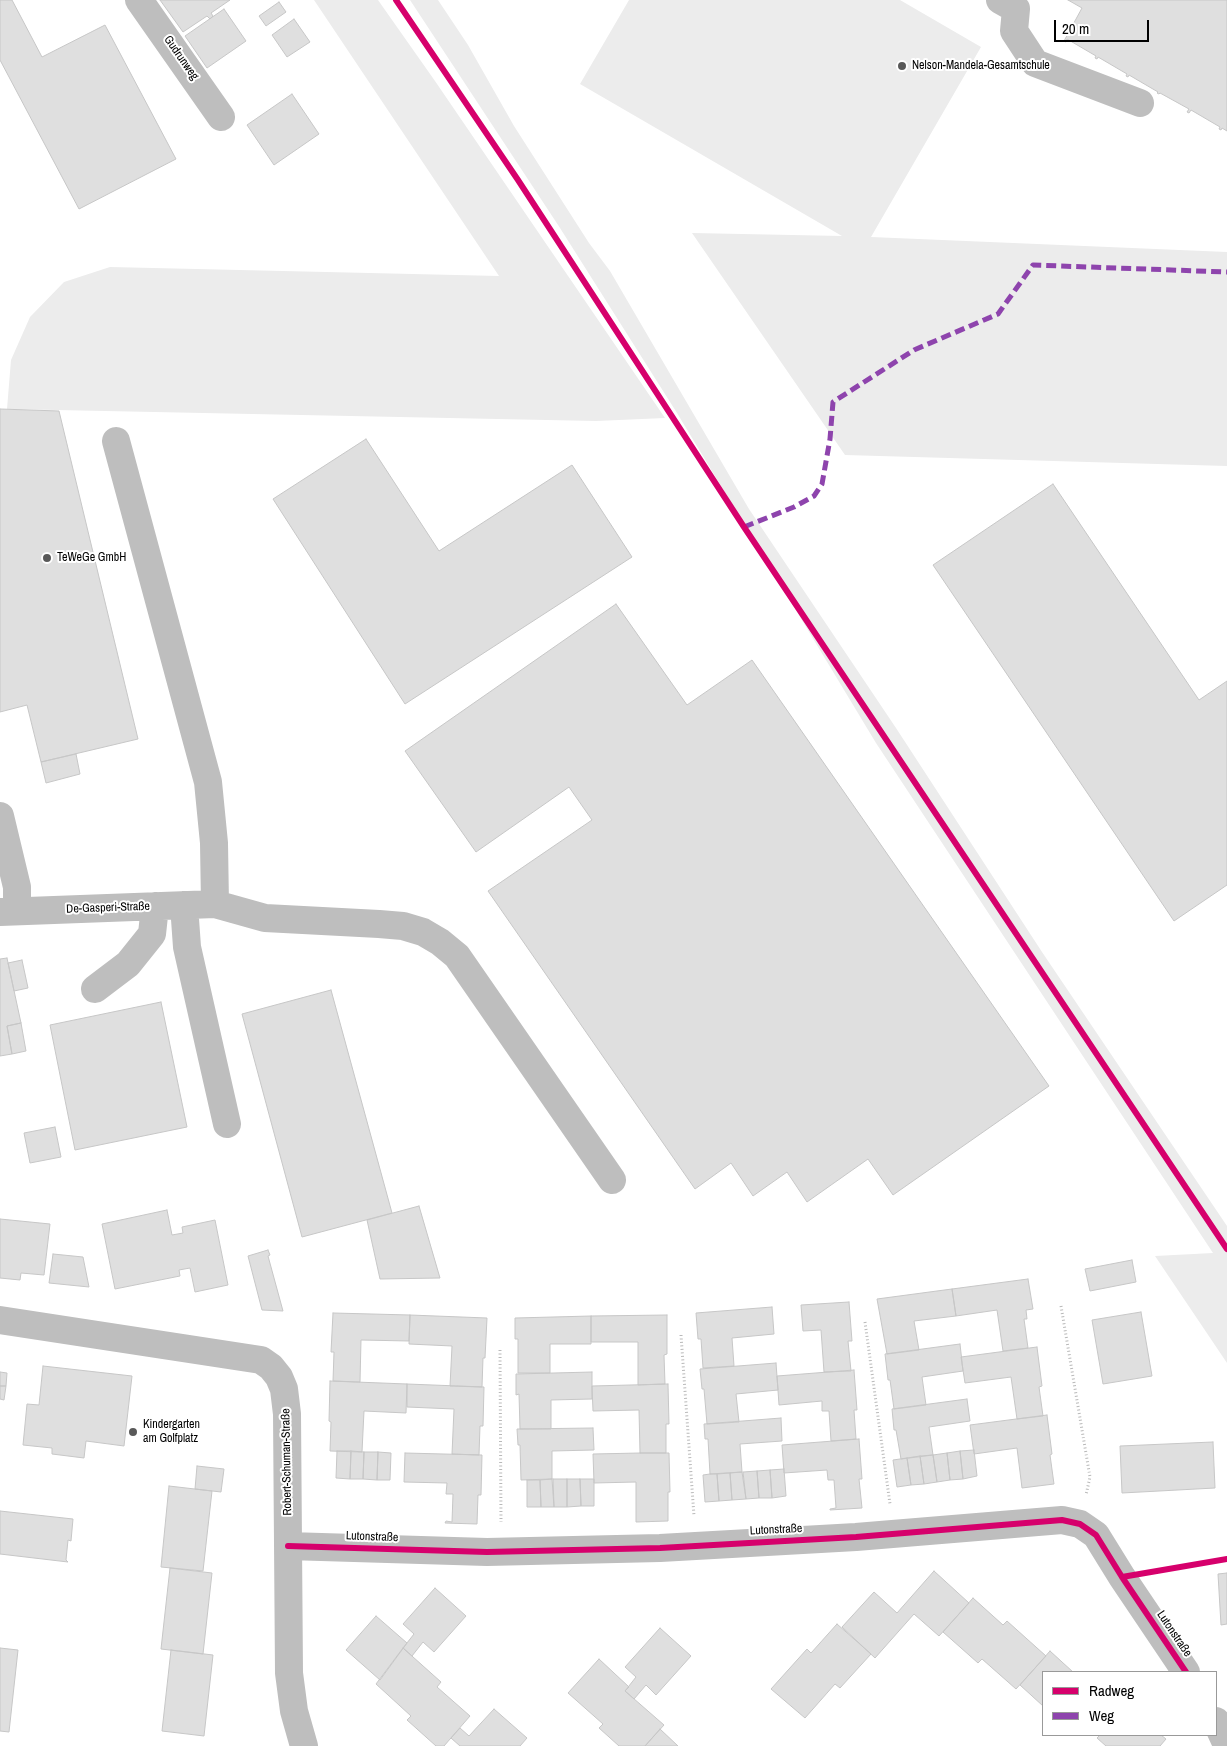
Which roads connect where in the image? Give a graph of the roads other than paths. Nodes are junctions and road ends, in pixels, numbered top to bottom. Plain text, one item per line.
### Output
1 (139, 0) edge
2 (1000, 0) edge
3 (1140, 103) dead end
4 (221, 117) dead end
5 (116, 441) dead end
6 (0, 816) edge
7 (215, 904) junction
8 (184, 905) junction
9 (155, 906) junction
10 (9, 911) edge
11 (95, 989) dead end
12 (227, 1124) dead end
13 (612, 1180) dead end
14 (0, 1320) edge
15 (288, 1546) junction
16 (1185, 1671) edge
17 (1217, 1723) edge
18 (1227, 1745) edge
19 (304, 1746) edge

1 - 4 street, Gudrunweg
2 - 3 street
5 - 7 street
6 - 10 street
7 - 8 street, De-Gasperi-Straße
7 - 13 street, De-Gasperi-Straße
8 - 9 street, De-Gasperi-Straße
8 - 12 street
9 - 10 street, De-Gasperi-Straße
9 - 11 street
14 - 15 street, Robert-Schuman-Straße
15 - 16 street, Lutonstraße
15 - 19 street, Robert-Schuman-Straße
17 - 18 street

